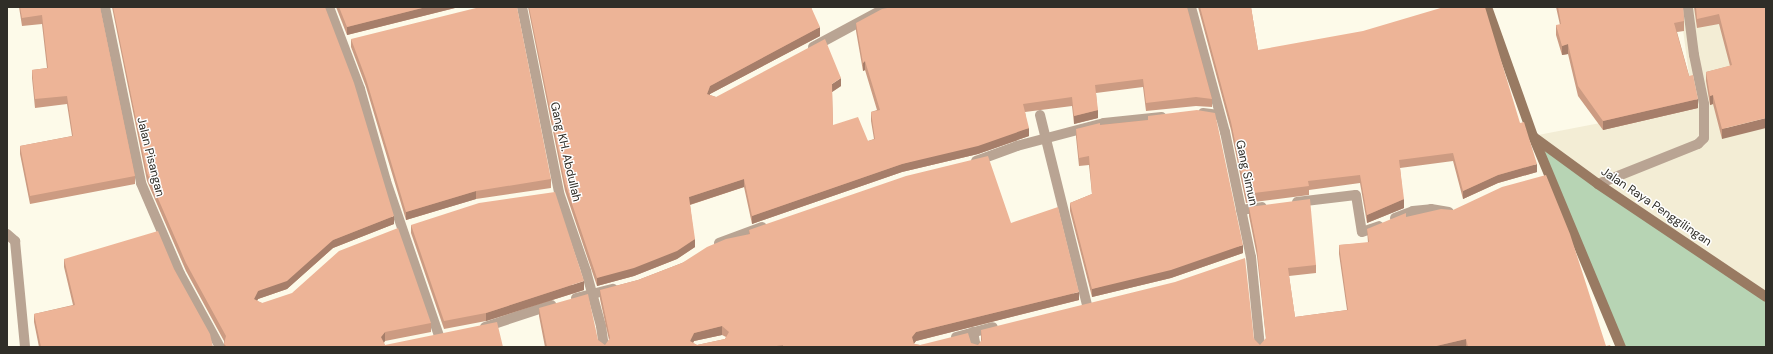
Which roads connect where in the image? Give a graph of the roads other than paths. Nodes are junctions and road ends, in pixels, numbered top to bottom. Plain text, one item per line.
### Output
1 (105, 7) edge
2 (329, 7) edge
3 (522, 7) edge
4 (1191, 7) edge
5 (1487, 7) edge
6 (881, 8) edge
7 (1688, 8) edge
8 (356, 39) edge
9 (340, 43) junction
10 (800, 54) edge
11 (1190, 113) edge
12 (1040, 115) dead end
13 (1176, 115) edge
14 (1220, 115) junction
15 (1533, 136) junction
16 (1045, 139) junction
17 (965, 164) edge
18 (1551, 175) junction
19 (1537, 179) edge
20 (1598, 184) junction
21 (1287, 204) edge
22 (1272, 206) edge
23 (1241, 210) junction
24 (1458, 210) edge
25 (771, 224) edge
26 (415, 225) edge
27 (399, 230) junction
28 (7, 234) edge
29 (710, 246) edge
30 (1251, 257) junction
31 (1237, 262) edge
32 (622, 286) edge
33 (592, 294) junction
34 (1766, 297) edge
35 (1087, 305) edge
36 (1003, 325) edge
37 (475, 330) edge
38 (973, 332) junction
39 (428, 338) edge
40 (946, 340) edge
41 (217, 346) edge
42 (25, 347) edge
43 (604, 347) edge
44 (976, 347) edge
45 (1260, 347) edge
46 (1621, 347) edge

1 - 41 street, Jalan Pisangan
2 - 9 street
3 - 33 street, Gang KH. Abdullah
4 - 14 street, Gang Simun
5 - 15 main road
6 - 10 street
7 - 20 street
8 - 9 street
9 - 27 street
11 - 14 street
12 - 16 street
13 - 16 street
14 - 23 street, Gang Simun
15 - 18 main road
15 - 20 main road, Jalan Raya Penggilingan
16 - 17 street
16 - 35 street
18 - 19 street
18 - 46 main road
20 - 34 main road, Jalan Raya Penggilingan
21 - 24 street
22 - 23 street
23 - 30 street, Gang Simun
25 - 29 street
26 - 27 street
27 - 39 street
28 - 42 street
30 - 31 street
30 - 45 street, Gang Simun
32 - 33 street
33 - 37 street
33 - 43 street, Gang KH. Abdullah
36 - 38 street
38 - 40 street
38 - 44 street

